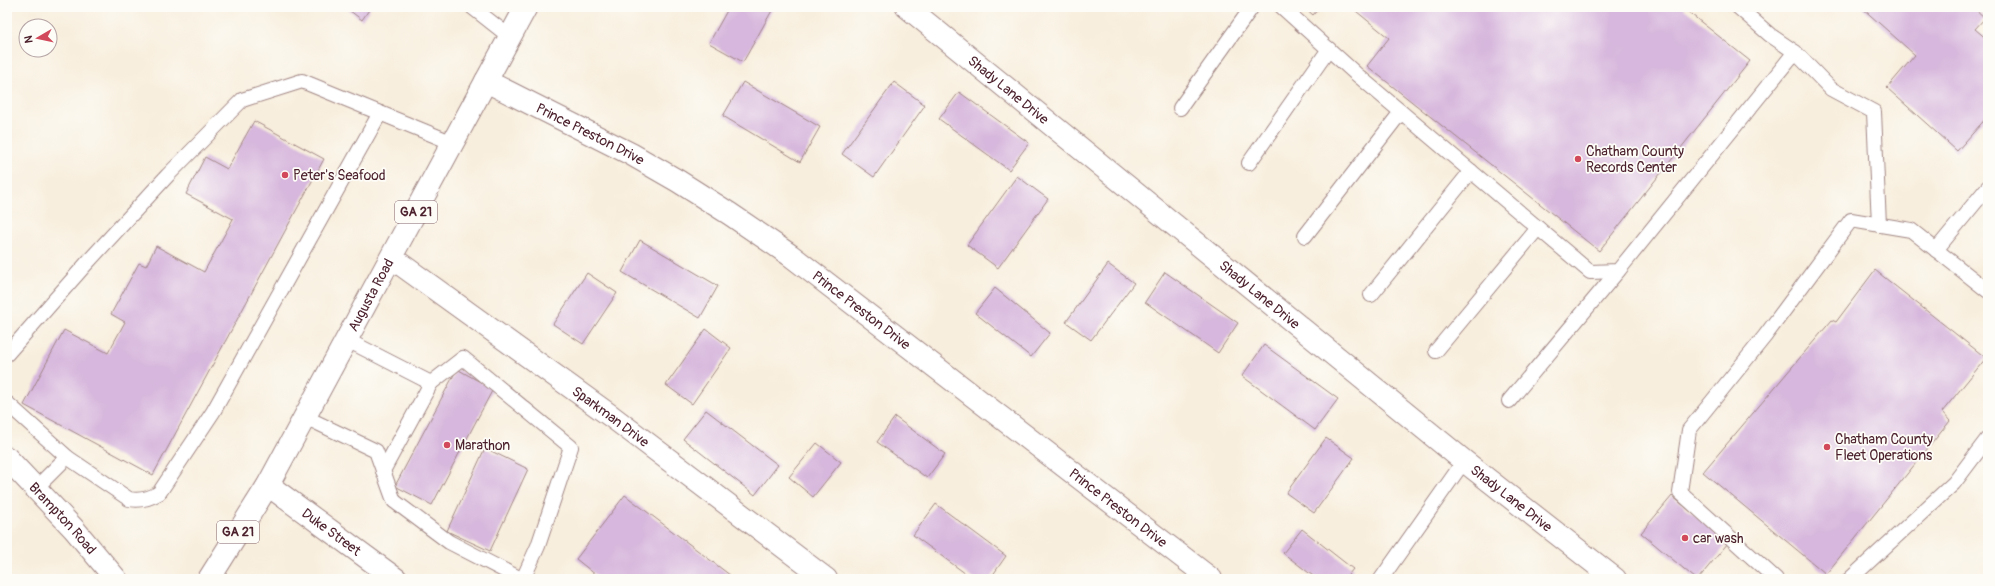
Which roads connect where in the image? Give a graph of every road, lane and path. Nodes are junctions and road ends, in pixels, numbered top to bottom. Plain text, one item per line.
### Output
1 (472, 7) edge
2 (526, 7) edge
3 (906, 7) edge
4 (1252, 7) edge
5 (1282, 7) edge
6 (1738, 7) edge
7 (510, 37) junction
8 (1329, 49) junction
9 (1795, 52) junction
10 (486, 81) junction
11 (1180, 108) dead end
12 (1401, 112) junction
13 (380, 113) junction
14 (453, 144) junction
15 (1249, 163) dead end
16 (1471, 172) junction
17 (1988, 186) edge
18 (1879, 225) junction
19 (1538, 228) junction
20 (1305, 236) dead end
21 (1936, 250) junction
22 (392, 258) junction
23 (1618, 271) junction
24 (1988, 290) edge
25 (1371, 295) dead end
26 (347, 340) junction
27 (1436, 351) dead end
28 (7, 354) edge
29 (431, 383) junction
30 (1509, 401) dead end
31 (7, 403) edge
32 (305, 417) junction
33 (1988, 438) edge
34 (66, 457) junction
35 (1464, 461) junction
36 (10, 467) edge
37 (383, 471) junction
38 (268, 485) junction
39 (36, 488) junction
40 (116, 579) edge
41 (209, 579) edge
42 (396, 579) edge
43 (522, 579) edge
44 (826, 579) edge
45 (1211, 579) edge
46 (1381, 579) edge
47 (1615, 579) edge
48 (1776, 579) edge
49 (1850, 579) edge

1 - 7 lane
2 - 7 main road, Augusta Road / GA 21
3 - 35 main road, Shady Lane Drive
4 - 11 lane
5 - 8 lane
6 - 9 lane
7 - 10 main road, Augusta Road / GA 21
8 - 12 lane
8 - 15 lane
9 - 18 lane
9 - 23 lane
10 - 14 main road, Augusta Road / GA 21
10 - 45 main road, Prince Preston Drive
12 - 16 lane
12 - 20 lane
13 - 14 lane
13 - 28 lane
13 - 34 lane
14 - 22 main road, Augusta Road / GA 21
16 - 19 lane
16 - 25 lane
17 - 21 lane
18 - 21 lane
18 - 48 lane
19 - 23 lane
19 - 27 lane
21 - 24 lane
22 - 26 main road, Augusta Road / GA 21
22 - 44 main road, Sparkman Drive
23 - 30 lane
26 - 29 lane
26 - 32 main road, Augusta Road / GA 21
29 - 37 lane
29 - 43 lane
31 - 34 lane
32 - 37 lane
32 - 38 main road, Augusta Road / GA 21
33 - 49 lane
34 - 39 lane
35 - 46 lane
35 - 47 main road, Shady Lane Drive
36 - 39 main road, Brampton Road
37 - 43 lane
38 - 41 main road, Augusta Road / GA 21
38 - 42 main road, Duke Street
39 - 40 main road, Brampton Road

